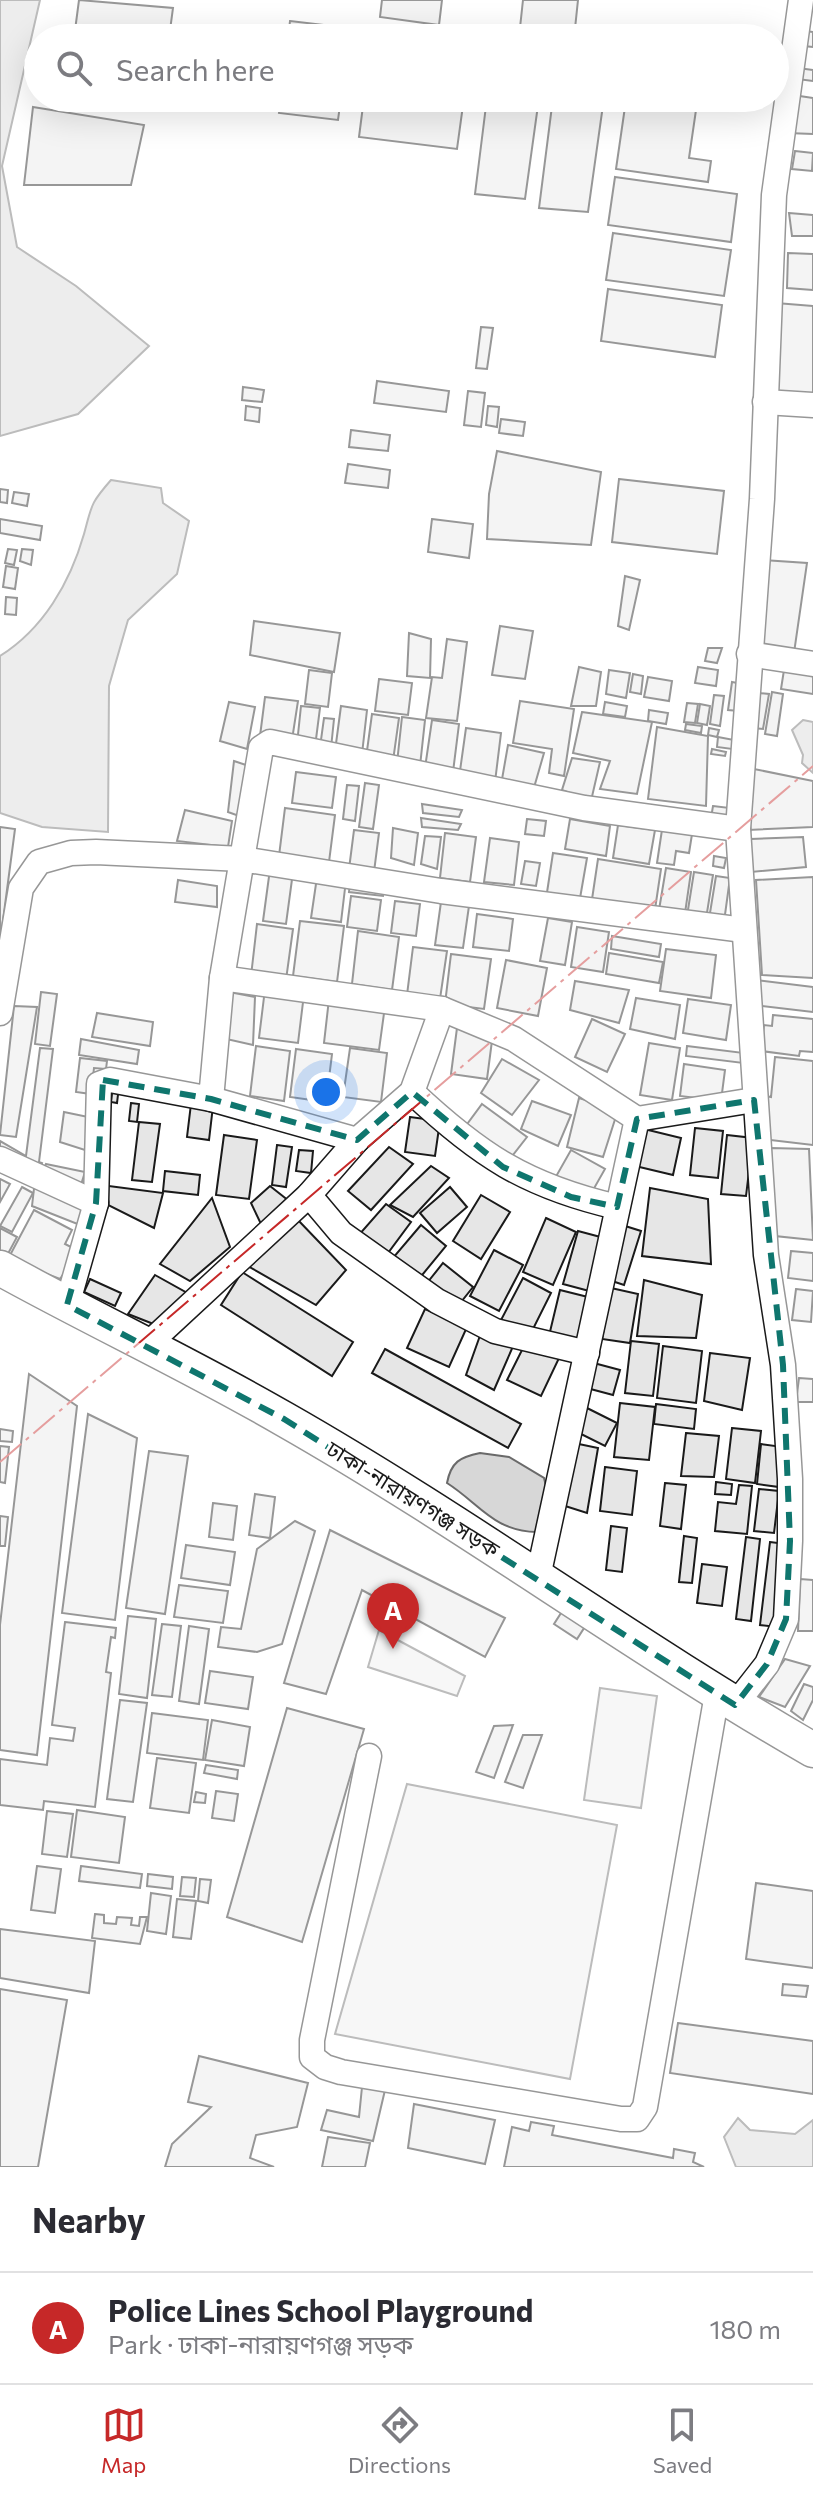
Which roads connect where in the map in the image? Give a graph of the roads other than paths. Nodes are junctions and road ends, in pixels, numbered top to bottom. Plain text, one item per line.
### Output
1 (801, 0) edge
2 (789, 87) edge
3 (785, 112) edge
4 (765, 402) junction
5 (813, 405) edge
6 (749, 654) junction
7 (813, 664) edge
8 (738, 829) junction
9 (241, 868) junction
10 (744, 930) junction
11 (222, 975) junction
12 (442, 1009) junction
13 (0, 1013) edge
14 (412, 1092) junction
15 (211, 1099) junction
16 (754, 1100) junction
17 (637, 1119) junction
18 (357, 1140) junction
19 (0, 1159) edge
20 (309, 1195) junction
21 (96, 1203) junction
22 (617, 1207) junction
23 (0, 1268) edge
24 (67, 1305) junction
25 (146, 1346) junction
26 (587, 1353) junction
27 (538, 1577) junction
28 (726, 1700) junction
29 (813, 1750) edge
30 (369, 1756) dead end

1 - 2 street
3 - 4 street
4 - 5 street
4 - 6 street
6 - 7 street
6 - 8 street
8 - 9 street
8 - 10 street
9 - 10 street
9 - 11 street
9 - 13 street
10 - 16 street
11 - 12 street
11 - 15 street
12 - 14 street
12 - 17 street
14 - 18 street
14 - 22 street
15 - 18 street
15 - 21 street
16 - 17 street
16 - 28 street
17 - 22 street
18 - 20 street
19 - 21 street
20 - 25 street
20 - 26 street
21 - 24 street
22 - 26 street
23 - 24 highway, ঢাকা-নারায়ণগঞ্জ সড়ক
24 - 25 highway, ঢাকা-নারায়ণগঞ্জ সড়ক
25 - 27 highway, ঢাকা-নারায়ণগঞ্জ সড়ক
26 - 27 street
27 - 28 highway, ঢাকা-নারায়ণগঞ্জ সড়ক
28 - 29 highway, ঢাকা-নারায়ণগঞ্জ সড়ক
28 - 30 street

